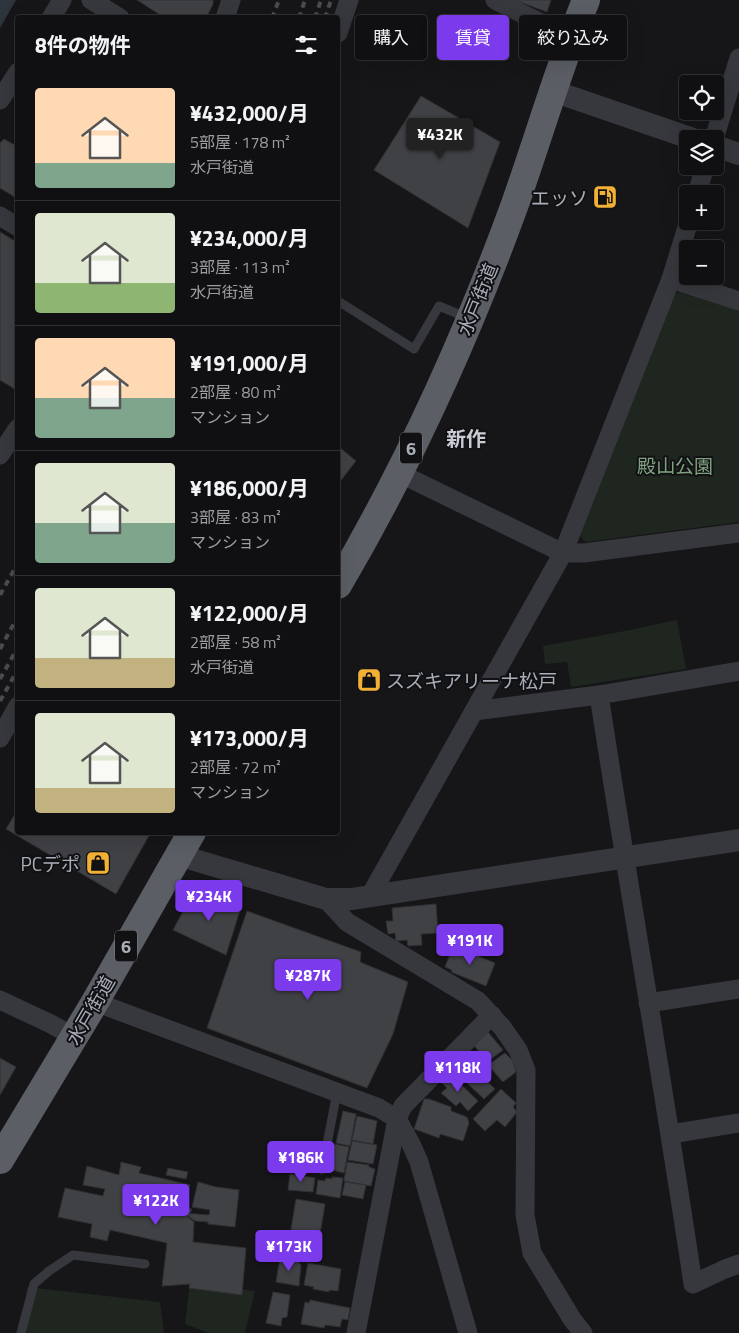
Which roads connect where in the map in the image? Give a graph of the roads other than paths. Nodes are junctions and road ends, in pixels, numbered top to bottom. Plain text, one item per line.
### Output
1 (62, 0) edge
2 (91, 0) edge
3 (231, 0) edge
4 (349, 0) edge
5 (495, 0) edge
6 (586, 0) edge
7 (53, 15) edge
8 (115, 15) edge
9 (225, 15) edge
10 (525, 15) edge
11 (580, 15) edge
12 (340, 27) edge
13 (739, 58) edge
14 (564, 60) edge
15 (15, 77) edge
16 (553, 91) junction
17 (0, 100) edge
18 (717, 130) edge
19 (679, 134) edge
20 (724, 149) edge
21 (739, 154) edge
22 (0, 216) edge
23 (15, 225) edge
24 (686, 230) edge
25 (671, 279) junction
26 (739, 301) edge
27 (340, 302) edge
28 (470, 319) junction
29 (15, 432) edge
30 (0, 455) edge
31 (399, 473) junction
32 (739, 533) edge
33 (563, 553) junction
34 (340, 576) edge
35 (739, 671) edge
36 (599, 695) junction
37 (15, 711) edge
38 (474, 711) junction
39 (0, 738) edge
40 (739, 840) edge
41 (185, 844) edge
42 (624, 857) junction
43 (370, 896) junction
44 (326, 899) junction
45 (739, 989) edge
46 (0, 1000) edge
47 (95, 1002) junction
48 (648, 1003) junction
49 (492, 1015) junction
50 (74, 1037) junction
51 (337, 1092) junction
52 (397, 1118) junction
53 (739, 1123) edge
54 (671, 1134) junction
55 (0, 1160) edge
56 (322, 1170) dead end
57 (145, 1264) dead end
58 (739, 1264) edge
59 (21, 1333) edge
60 (356, 1333) edge
61 (468, 1333) edge
62 (583, 1333) edge

1 - 7 street
2 - 8 street
3 - 9 street
4 - 12 street
5 - 10 street
6 - 11 highway, 水戸街道 / 6
13 - 18 street
14 - 16 highway, 水戸街道 / 6
15 - 17 street
16 - 19 street
16 - 28 highway, 水戸街道 / 6
20 - 21 street
22 - 23 street
24 - 25 street
25 - 26 street
25 - 33 street
27 - 28 lane
28 - 31 highway, 水戸街道 / 6
29 - 30 street
31 - 33 street
31 - 34 highway, 水戸街道 / 6
32 - 33 street
33 - 38 street
35 - 36 street
36 - 38 street
36 - 42 street
37 - 39 street
38 - 43 street
40 - 42 street
41 - 44 street
41 - 47 highway, 水戸街道 / 6
42 - 43 street
42 - 48 street
43 - 44 street
44 - 49 street
45 - 48 street
46 - 50 street
47 - 50 highway, 水戸街道 / 6
47 - 51 street
48 - 54 street
49 - 52 street
49 - 62 street
50 - 55 highway, 水戸街道 / 6
51 - 52 street
51 - 56 lane
52 - 60 street
52 - 61 street
53 - 54 street
54 - 58 street
57 - 59 lane

